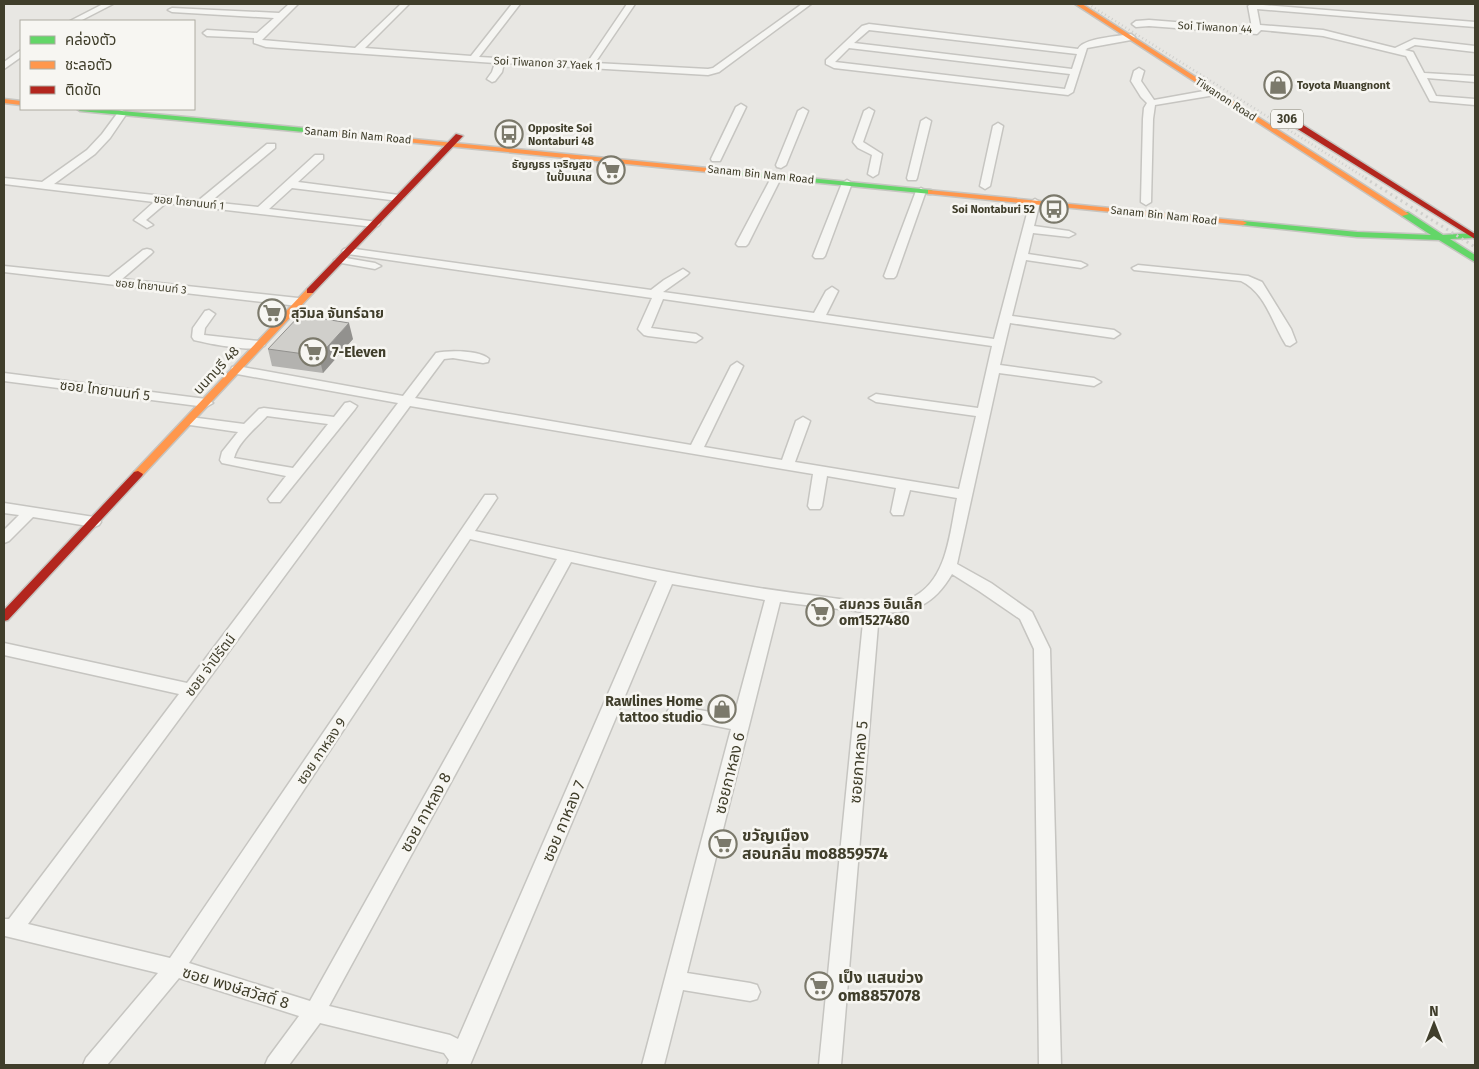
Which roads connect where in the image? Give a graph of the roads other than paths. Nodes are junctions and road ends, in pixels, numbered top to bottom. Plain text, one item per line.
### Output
1 (109, 4) edge
2 (294, 4) edge
3 (405, 4) edge
4 (516, 4) edge
5 (631, 4) edge
6 (806, 4) edge
7 (1078, 4) edge
8 (1252, 5) edge
9 (172, 10) dead end
10 (280, 16) junction
11 (77, 20) edge
12 (195, 20) edge
13 (1132, 22) joint
14 (271, 24) junction
15 (1475, 24) edge
16 (1256, 27) junction
17 (207, 32) dead end
18 (1152, 34) dead end
19 (260, 36) junction
20 (1131, 37) junction
21 (847, 45) junction
22 (1475, 49) edge
23 (358, 50) junction
24 (1396, 51) junction
25 (1081, 52) junction
26 (20, 54) edge
27 (473, 59) junction
28 (500, 61) junction
29 (4, 66) edge
30 (589, 66) junction
31 (1138, 71) dead end
32 (1075, 72) junction
33 (1420, 75) junction
34 (492, 79) dead end
35 (1475, 79) edge
36 (4, 92) edge
37 (1215, 92) junction
38 (20, 93) edge
39 (4, 101) edge
40 (1475, 102) edge
41 (20, 103) edge
42 (1152, 103) junction
43 (1264, 104) dead end
44 (741, 107) dead end
45 (94, 110) edge
46 (195, 110) edge
47 (803, 111) dead end
48 (869, 111) dead end
49 (122, 112) junction
50 (926, 121) dead end
51 (998, 126) dead end
52 (460, 135) junction
53 (452, 144) junction
54 (271, 146) dead end
55 (648, 152) dead end
56 (319, 157) dead end
57 (716, 159) dead end
58 (780, 168) junction
59 (861, 175) junction
60 (907, 178) joint
61 (6, 184) edge
62 (288, 184) junction
63 (44, 186) junction
64 (985, 186) junction
65 (921, 191) junction
66 (399, 198) junction
67 (164, 199) junction
68 (1035, 202) junction
69 (1146, 202) junction
70 (202, 203) junction
71 (261, 210) junction
72 (374, 224) junction
73 (147, 225) dead end
74 (1028, 229) junction
75 (1070, 234) dead end
76 (1473, 236) edge
77 (1442, 238) junction
78 (742, 244) dead end
79 (147, 252) dead end
80 (344, 255) junction
81 (819, 256) dead end
82 (1021, 256) junction
83 (1475, 259) edge
84 (1081, 265) dead end
85 (375, 266) dead end
86 (1138, 268) dead end
87 (4, 269) edge
88 (683, 273) dead end
89 (890, 276) dead end
90 (112, 281) junction
91 (832, 291) dead end
92 (656, 295) junction
93 (298, 302) junction
94 (209, 314) dead end
95 (818, 318) junction
96 (1006, 319) junction
97 (1114, 334) dead end
98 (696, 338) dead end
99 (1290, 342) dead end
100 (1000, 343) junction
101 (259, 345) junction
102 (483, 359) dead end
103 (737, 366) dead end
104 (994, 368) junction
105 (237, 370) junction
106 (4, 377) edge
107 (1094, 382) dead end
108 (876, 398) dead end
109 (407, 401) junction
110 (206, 403) junction
111 (350, 406) dead end
112 (984, 413) junction
113 (190, 420) junction
114 (337, 421) junction
115 (803, 421) dead end
116 (247, 429) junction
117 (696, 449) junction
118 (787, 464) junction
119 (821, 470) junction
120 (296, 473) junction
121 (904, 484) junction
122 (966, 494) junction
123 (490, 498) dead end
124 (275, 499) dead end
125 (815, 506) dead end
126 (4, 508) edge
127 (30, 512) junction
128 (898, 512) dead end
129 (94, 522) junction
130 (467, 534) junction
131 (4, 538) edge
132 (567, 555) junction
133 (949, 566) junction
134 (666, 576) junction
135 (774, 596) junction
136 (872, 607) junction
137 (4, 617) edge
138 (4, 649) edge
139 (191, 690) junction
140 (676, 712) dead end
141 (741, 724) junction
142 (8, 928) edge
143 (175, 968) junction
144 (676, 980) junction
145 (750, 992) dead end
146 (315, 1012) junction
147 (460, 1062) edge
148 (94, 1065) edge
149 (276, 1065) edge
150 (654, 1065) edge
151 (830, 1065) edge
152 (1050, 1065) edge

1 - 11 street
2 - 10 street
3 - 23 street
4 - 27 street
5 - 30 street
6 - 30 street, Soi Tiwanon 37 Yaek 1
7 - 20 main road, Tiwanon Road / 306
8 - 15 street, Soi Tiwanon 44
8 - 16 street, Soi Tiwanon 44
9 - 10 street
10 - 14 street
12 - 14 street
13 - 16 street, Soi Tiwanon 44
13 - 18 main road
14 - 19 street
16 - 24 street
17 - 19 street
19 - 23 street, Soi Tiwanon 37 Yaek 1
20 - 25 street
20 - 37 main road, Tiwanon Road / 306
21 - 25 street
21 - 32 street
21 - 32 street
22 - 24 street
23 - 27 street, Soi Tiwanon 37 Yaek 1
24 - 33 street
25 - 32 street
26 - 29 street
27 - 28 street, Soi Tiwanon 37 Yaek 1
28 - 30 street, Soi Tiwanon 37 Yaek 1
28 - 34 street
31 - 42 street
33 - 35 street
33 - 40 street
36 - 38 main road
37 - 42 street
37 - 77 main road, Tiwanon Road / 306
39 - 41 main road
42 - 69 street
43 - 76 main road, Tiwanon Road / 306
44 - 57 street
45 - 49 main road, Sanam Bin Nam Road
46 - 52 main road, Sanam Bin Nam Road
47 - 58 street
48 - 59 street
49 - 53 main road, Sanam Bin Nam Road
49 - 63 street
50 - 60 street
51 - 64 street
52 - 53 main road, นนทบุรี 48
52 - 55 main road, Sanam Bin Nam Road
53 - 58 main road, Sanam Bin Nam Road
53 - 66 main road, นนทบุรี 48
54 - 70 street
56 - 62 street
58 - 59 main road, Sanam Bin Nam Road
58 - 78 street
59 - 65 main road, Sanam Bin Nam Road
59 - 81 street
60 - 64 main road, Sanam Bin Nam Road
61 - 63 street, ซอย ไทยานนท์ 1
62 - 66 street
62 - 71 street
63 - 67 street, ซอย ไทยานนท์ 1
64 - 69 main road, Sanam Bin Nam Road
65 - 68 main road, Sanam Bin Nam Road
65 - 89 street
66 - 72 main road, นนทบุรี 48
67 - 70 street, ซอย ไทยานนท์ 1
67 - 73 street
68 - 74 street
68 - 77 main road, Sanam Bin Nam Road
69 - 77 main road, Sanam Bin Nam Road
70 - 71 street, ซอย ไทยานนท์ 1
71 - 72 street, ซอย ไทยานนท์ 1
72 - 80 main road, นนทบุรี 48
74 - 75 street
74 - 82 street
76 - 77 main road, Sanam Bin Nam Road
77 - 83 main road, Tiwanon Road / 306
79 - 90 street
80 - 85 street
80 - 92 street
80 - 93 main road, นนทบุรี 48
82 - 84 street
82 - 96 street
86 - 99 street
87 - 90 street, ซอย ไทยานนท์ 3
88 - 92 street
90 - 93 street, ซอย ไทยานนท์ 3
91 - 95 street
92 - 95 street
92 - 98 street
93 - 101 main road, นนทบุรี 48
94 - 101 street
95 - 100 street
96 - 97 street
96 - 100 street
100 - 104 street
101 - 105 main road, นนทบุรี 48
102 - 109 street, ซอย จ่าปิรัตน์
103 - 117 street
104 - 107 street
104 - 112 street
105 - 109 street
105 - 110 main road, นนทบุรี 48
106 - 110 street, ซอย ไทยานนท์ 5
108 - 112 street
109 - 117 street
109 - 139 street, ซอย จ่าปิรัตน์
110 - 113 main road, นนทบุรี 48
111 - 114 street
112 - 122 street
113 - 116 street
113 - 129 main road, นนทบุรี 48
114 - 116 street
114 - 120 street
115 - 118 street
116 - 120 street
117 - 118 street
118 - 119 street
119 - 121 street
119 - 125 street
120 - 124 street
121 - 122 street
121 - 128 street
122 - 133 street
123 - 130 street, ซอย กาหลง 9
126 - 127 street
127 - 129 street
127 - 131 street
129 - 137 main road, นนทบุรี 48
130 - 132 street
130 - 143 street, ซอย กาหลง 9
132 - 134 street
132 - 146 street, ซอย กาหลง 8
133 - 136 street
133 - 152 street
134 - 135 street
134 - 147 street, ซอย กาหลง 7
135 - 136 street
135 - 141 street, ซอยกาหลง 6
136 - 151 street, ซอยกาหลง 5
138 - 139 street
139 - 142 street, ซอย จ่าปิรัตน์
140 - 141 street
141 - 144 street, ซอยกาหลง 6
142 - 143 street, ซอย พงษ์สวัสดิ์ 8
143 - 146 street, ซอย พงษ์สวัสดิ์ 8
143 - 148 street, ซอย กาหลง 9
144 - 145 street
144 - 150 street, ซอยกาหลง 6
146 - 147 street, ซอย พงษ์สวัสดิ์ 8
146 - 149 street, ซอย กาหลง 8

